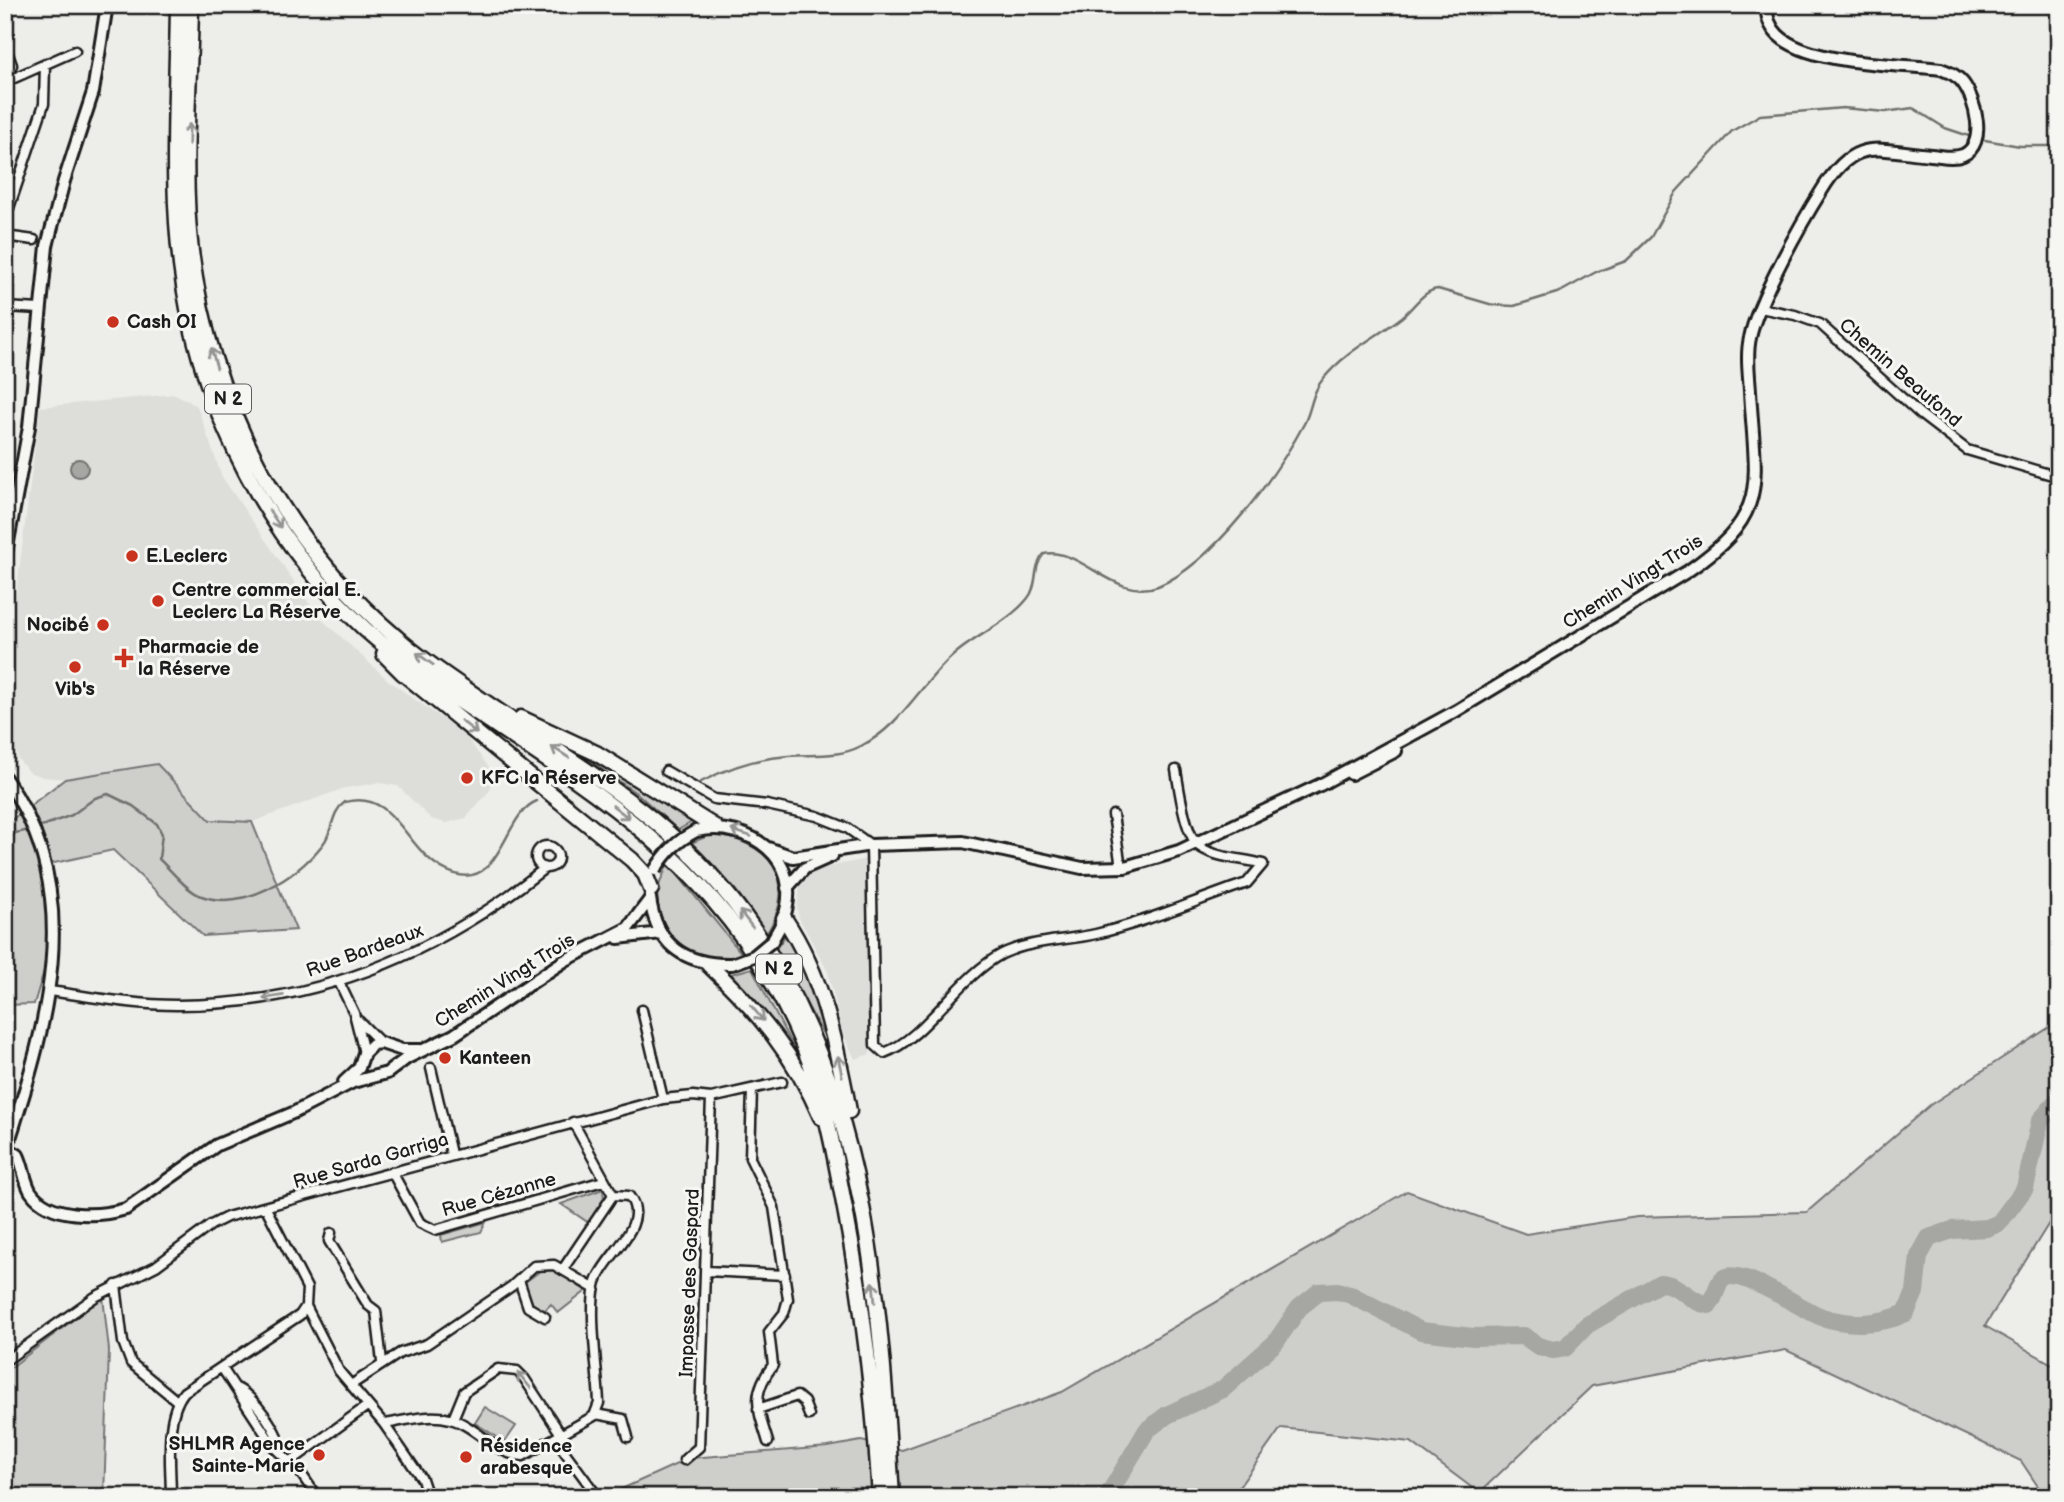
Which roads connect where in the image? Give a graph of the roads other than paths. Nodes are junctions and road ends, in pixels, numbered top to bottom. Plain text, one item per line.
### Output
1 (107, 5) edge
2 (178, 5) edge
3 (191, 5) edge
4 (1766, 5) edge
5 (5, 47) edge
6 (75, 51) dead end
7 (45, 64) junction
8 (7, 81) edge
9 (5, 220) edge
10 (5, 236) edge
11 (34, 240) dead end
12 (5, 307) edge
13 (1759, 308) junction
14 (40, 309) junction
15 (2059, 477) edge
16 (5, 558) edge
17 (367, 630) junction
18 (481, 699) junction
19 (1176, 770) dead end
20 (666, 771) dead end
21 (5, 778) edge
22 (1112, 815) dead end
23 (715, 827) junction
24 (1196, 843) junction
25 (871, 845) junction
26 (768, 848) junction
27 (848, 849) junction
28 (1121, 867) junction
29 (545, 868) dead end
30 (787, 888) junction
31 (651, 894) junction
32 (784, 918) junction
33 (661, 933) junction
34 (606, 942) junction
35 (709, 965) junction
36 (339, 982) junction
37 (50, 991) junction
38 (642, 1010) dead end
39 (354, 1013) junction
40 (386, 1045) junction
41 (423, 1049) junction
42 (363, 1056) junction
43 (393, 1068) junction
44 (431, 1068) dead end
45 (379, 1076) junction
46 (782, 1082) dead end
47 (337, 1089) junction
48 (752, 1089) junction
49 (711, 1098) junction
50 (663, 1099) junction
51 (573, 1122) junction
52 (6, 1151) edge
53 (451, 1154) junction
54 (392, 1172) junction
55 (839, 1175) junction
56 (603, 1181) junction
57 (613, 1195) junction
58 (266, 1208) junction
59 (331, 1233) dead end
60 (870, 1255) junction
61 (563, 1269) junction
62 (706, 1271) junction
63 (785, 1275) junction
64 (519, 1280) junction
65 (116, 1285) junction
66 (594, 1289) junction
67 (306, 1306) junction
68 (545, 1317) dead end
69 (5, 1361) edge
70 (875, 1361) junction
71 (382, 1362) junction
72 (222, 1368) junction
73 (351, 1385) junction
74 (177, 1401) junction
75 (367, 1406) junction
76 (758, 1409) junction
77 (596, 1414) junction
78 (809, 1415) dead end
79 (453, 1419) junction
80 (383, 1424) junction
81 (628, 1437) dead end
82 (559, 1438) junction
83 (768, 1442) dead end
84 (684, 1460) dead end
85 (290, 1462) junction
86 (171, 1497) edge
87 (317, 1497) edge
88 (428, 1497) edge
89 (597, 1497) edge
90 (880, 1497) edge
91 (892, 1497) edge

1 - 14 main road
2 -> 17 highway, N 2
18 -> 3 highway, N 2
4 - 13 main road, Chemin Vingt Trois
5 - 8 street
6 - 7 street
7 - 8 street
7 - 9 street
10 - 11 street
12 - 14 street
13 - 15 street, Chemin Beaufond
13 - 24 main road, Chemin Vingt Trois
14 - 16 main road
17 -> 31 highway
17 -> 55 highway, N 2
18 - 23 highway
60 -> 18 highway, N 2
19 - 24 street
20 - 25 street
21 - 37 main road
22 - 28 street
26 -> 23 main road
23 - 31 main road, bridge
24 - 25 street
24 - 28 main road, Chemin Vingt Trois
25 - 27 main road, Chemin Vingt Trois
25 - 28 main road, Chemin Vingt Trois
26 - 27 main road, Chemin Vingt Trois
26 - 30 main road
27 - 30 main road, Chemin Vingt Trois
29 - 36 street, Rue Bardeaux
30 - 32 main road
31 - 33 main road
31 - 34 main road, Chemin Vingt Trois
32 - 35 main road, bridge
60 -> 32 highway
33 - 34 main road, Chemin Vingt Trois
33 - 35 main road
34 - 41 main road, Chemin Vingt Trois
35 -> 55 highway
36 -> 37 street, Rue Bardeaux
36 - 39 street
37 - 52 main road
38 - 50 street
39 - 40 street
39 - 42 street
40 - 41 main road, Chemin Vingt Trois
40 - 42 main road, Chemin Vingt Trois
40 - 43 main road
41 - 43 main road, Chemin Vingt Trois
42 - 45 main road
42 - 47 main road, Chemin Vingt Trois
43 - 45 main road, Chemin Vingt Trois
44 - 53 street
45 - 47 main road, Chemin Vingt Trois
46 - 48 street, Rue Sarda Garriga
47 - 52 main road, Chemin Vingt Trois
48 - 49 street, Rue Sarda Garriga
48 - 63 street
49 - 50 street, Rue Sarda Garriga
49 - 62 street, Impasse des Gaspard
50 - 51 street, Rue Sarda Garriga
51 - 53 street, Rue Sarda Garriga
51 - 56 street
53 - 54 street, Rue Sarda Garriga
54 - 56 street, Rue Cézanne
54 - 58 street, Rue Sarda Garriga
55 - 70 highway, N 2
56 - 57 street
57 - 61 street
57 - 66 street
58 - 65 street, Rue Sarda Garriga
58 - 67 street
59 - 71 street
70 -> 60 highway, N 2
61 - 64 street
61 - 66 street
62 - 63 street
62 - 84 street, Impasse des Gaspard
63 - 76 street
64 - 68 street
64 - 71 street
65 - 69 street, Rue Sarda Garriga
65 - 74 street
66 - 77 street
67 - 72 street
67 - 73 street
70 - 90 highway, N 2
70 - 91 highway, N 2
71 - 73 street
72 - 74 street
72 - 85 street
73 - 75 street
74 - 86 street
75 - 80 street
75 - 85 street
76 - 78 street
76 - 83 street
77 - 81 street
77 - 82 street
79 - 80 street
79 - 82 street
82 -> 79 street
80 - 88 street
82 - 89 street
85 - 87 street

